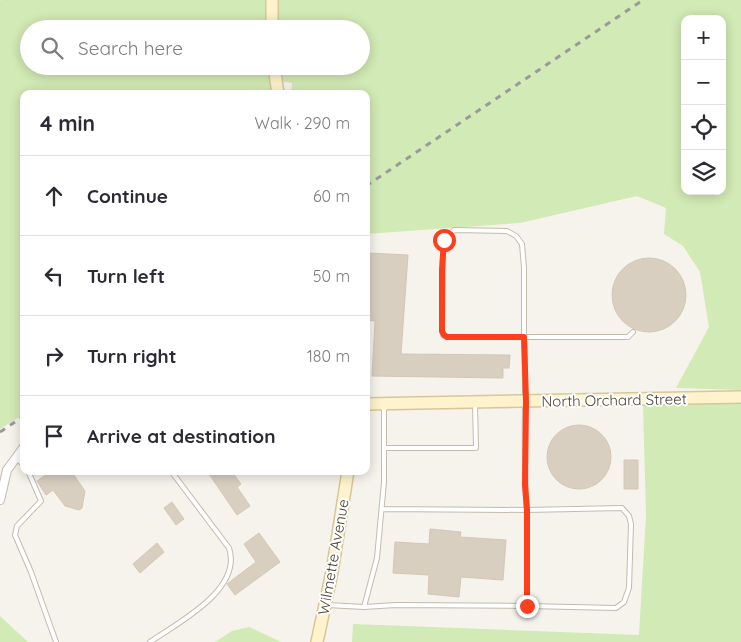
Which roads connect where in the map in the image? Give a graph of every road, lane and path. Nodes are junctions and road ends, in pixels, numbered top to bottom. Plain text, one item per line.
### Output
1 (272, 0) edge
2 (272, 20) edge
3 (275, 75) edge
4 (277, 90) edge
5 (634, 332) dead end
6 (524, 337) junction
7 (741, 397) edge
8 (526, 401) junction
9 (475, 402) junction
10 (370, 404) edge
11 (384, 404) junction
12 (384, 448) junction
13 (20, 452) edge
14 (16, 457) junction
15 (20, 462) edge
16 (30, 475) edge
17 (175, 475) edge
18 (347, 475) edge
19 (0, 500) edge
20 (382, 509) junction
21 (527, 510) junction
22 (325, 605) junction
23 (527, 606) junction
24 (364, 607) junction
25 (56, 642) edge
26 (150, 642) edge
27 (317, 642) edge

1 - 2 street
3 - 4 street
5 - 6 lane
6 - 6 lane
6 - 8 lane
7 - 8 street, North Orchard Street
8 - 9 street, North Orchard Street
8 - 21 lane
9 - 11 street, North Orchard Street
9 - 12 lane
10 - 11 street, North Orchard Street
11 - 12 lane
12 - 20 lane
13 - 14 street
14 - 15 lane
14 - 19 street
16 - 25 lane
17 - 26 lane
18 - 22 street, Wilmette Avenue
20 - 21 lane
20 - 24 lane
21 - 23 lane
21 - 23 lane
22 - 24 lane
22 - 27 street, Wilmette Avenue
23 - 24 lane

